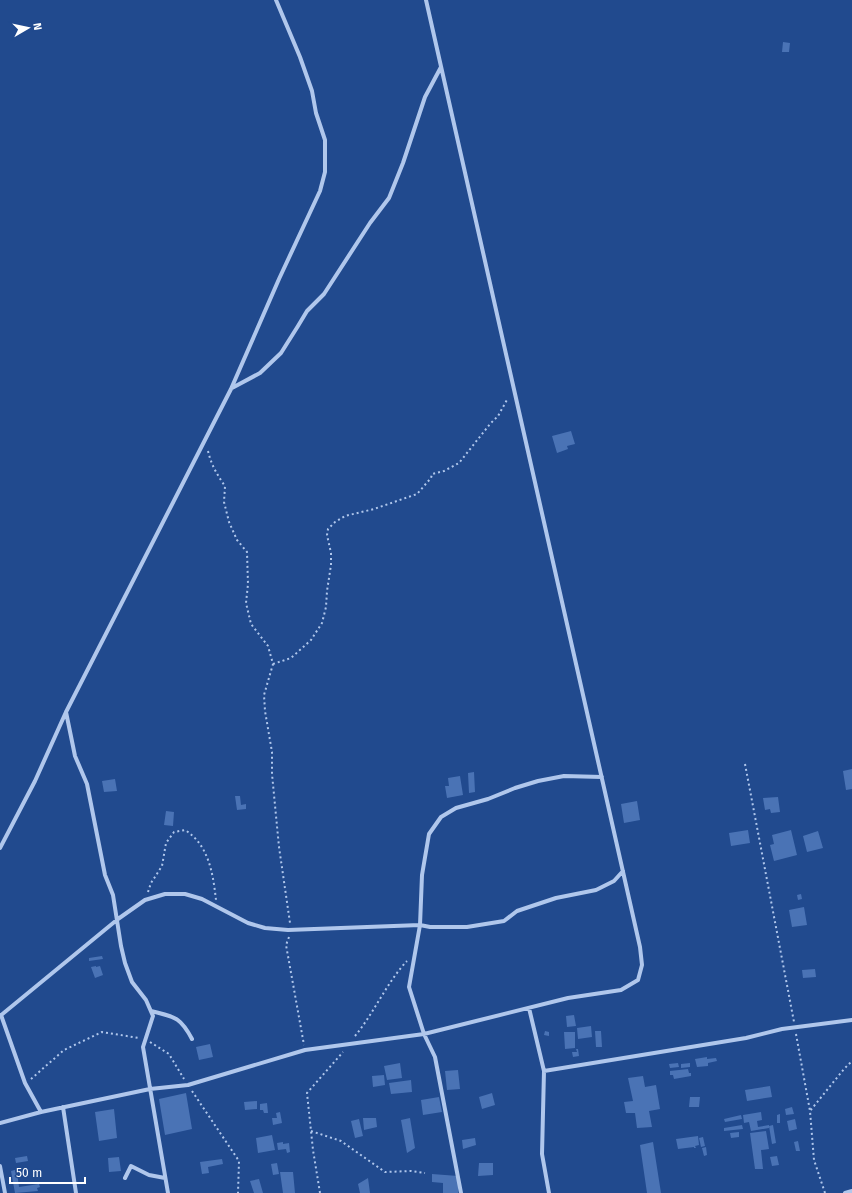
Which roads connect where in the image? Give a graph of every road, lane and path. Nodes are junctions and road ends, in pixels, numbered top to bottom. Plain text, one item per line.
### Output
1 (276, 0) edge
2 (426, 0) edge
3 (441, 67) junction
4 (514, 388) junction
5 (231, 389) junction
6 (205, 440) junction
7 (273, 664) junction
8 (66, 712) junction
9 (745, 764) dead end
10 (602, 777) junction
11 (0, 848) edge
12 (623, 870) junction
13 (145, 900) junction
14 (217, 907) junction
15 (118, 919) junction
16 (420, 925) junction
17 (291, 930) junction
18 (415, 951) junction
19 (529, 1008) junction
20 (151, 1011) junction
21 (0, 1015) edge
22 (852, 1020) edge
23 (795, 1028) junction
24 (424, 1034) junction
25 (192, 1039) dead end
26 (350, 1043) junction
27 (305, 1050) junction
28 (852, 1061) edge
29 (544, 1071) junction
30 (150, 1089) junction
31 (63, 1107) junction
32 (41, 1112) junction
33 (810, 1112) junction
34 (0, 1123) edge
35 (311, 1131) junction
36 (0, 1166) edge
37 (425, 1173) dead end
38 (125, 1178) dead end
39 (165, 1178) junction
40 (852, 1191) edge
41 (5, 1193) edge
42 (76, 1193) edge
43 (168, 1193) edge
44 (320, 1193) edge
45 (461, 1193) edge
46 (549, 1193) edge
47 (825, 1193) edge
48 (845, 1193) edge

1 - 5 street
2 - 3 street
3 - 4 street
3 - 5 street
4 - 7 path
4 - 10 street
5 - 6 street
6 - 7 path
6 - 8 street
7 - 17 path
8 - 11 street
8 - 15 street
9 - 23 path
10 - 12 street
10 - 16 street
12 - 16 street
12 - 19 street
13 - 14 street
13 - 14 path
13 - 15 street
14 - 17 street
15 - 20 street
15 - 21 street
16 - 17 street
16 - 18 street
17 - 27 path
18 - 24 street
18 - 26 path
19 - 24 street
19 - 29 street
20 - 25 street
20 - 30 street
21 - 32 street
22 - 23 street
23 - 29 street
23 - 33 path
24 - 26 street
24 - 45 street
26 - 27 street
26 - 35 path
27 - 30 street
28 - 33 path
29 - 46 street
30 - 31 street
30 - 39 street
31 - 32 street
31 - 42 street
32 - 34 street
33 - 47 path
35 - 37 path
35 - 44 path
36 - 41 street
38 - 39 street
39 - 43 street
40 - 48 street

